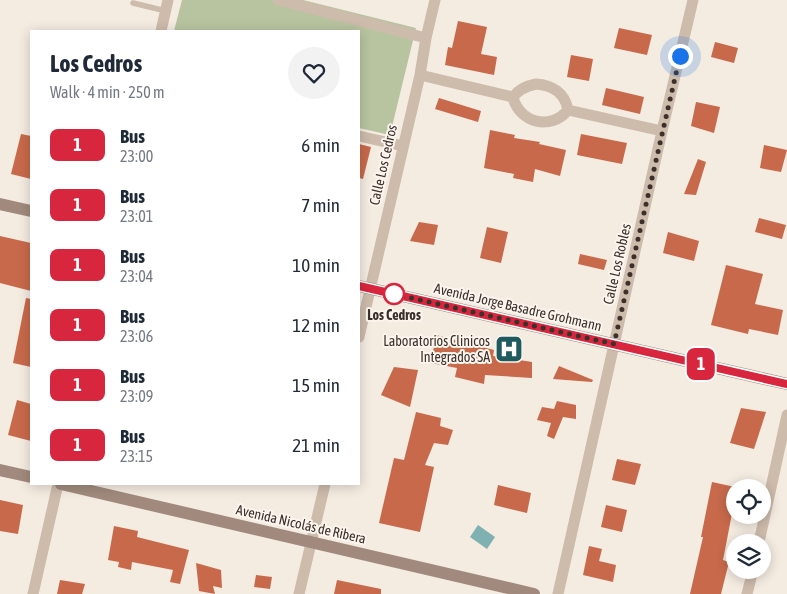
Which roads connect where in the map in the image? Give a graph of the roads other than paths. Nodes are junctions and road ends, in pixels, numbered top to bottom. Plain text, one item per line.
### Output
1 (278, 0) edge
2 (435, 0) edge
3 (693, 0) edge
4 (133, 3) dead end
5 (167, 5) edge
6 (161, 30) edge
7 (426, 38) junction
8 (420, 75) junction
9 (513, 97) junction
10 (568, 110) junction
11 (662, 131) junction
12 (360, 136) edge
13 (403, 146) junction
14 (0, 204) edge
15 (30, 211) edge
16 (364, 287) edge
17 (360, 327) edge
18 (614, 344) junction
19 (787, 384) edge
20 (787, 415) edge
21 (0, 470) edge
22 (30, 477) edge
23 (60, 485) edge
24 (64, 485) edge
25 (325, 485) edge
26 (761, 534) edge
27 (311, 542) junction
28 (751, 579) edge
29 (33, 594) edge
30 (299, 594) edge
31 (534, 594) edge
32 (558, 594) edge
33 (747, 594) edge

1 - 7 street
2 - 7 street, Calle Los Cedros
3 - 11 street, Calle Los Robles
4 - 5 lane
5 - 6 street
7 - 8 street, Calle Los Cedros
8 - 9 street
8 - 13 street, Calle Los Cedros
9 - 10 street
9 - 10 street
10 - 11 street
11 - 18 street, Calle Los Robles
12 - 13 street
13 - 16 street, Calle Los Cedros
14 - 15 street
16 - 17 street, Calle Los Cedros
16 - 18 street, Avenida Jorge Basadre Grohmann
18 - 19 street, Avenida Jorge Basadre Grohmann
18 - 32 street, Calle Los Robles
20 - 26 street
21 - 22 street
23 - 29 street
24 - 27 street, Avenida Nicolás de Ribera
25 - 27 street
27 - 30 street
27 - 31 street, Avenida Nicolás de Ribera
28 - 33 street

